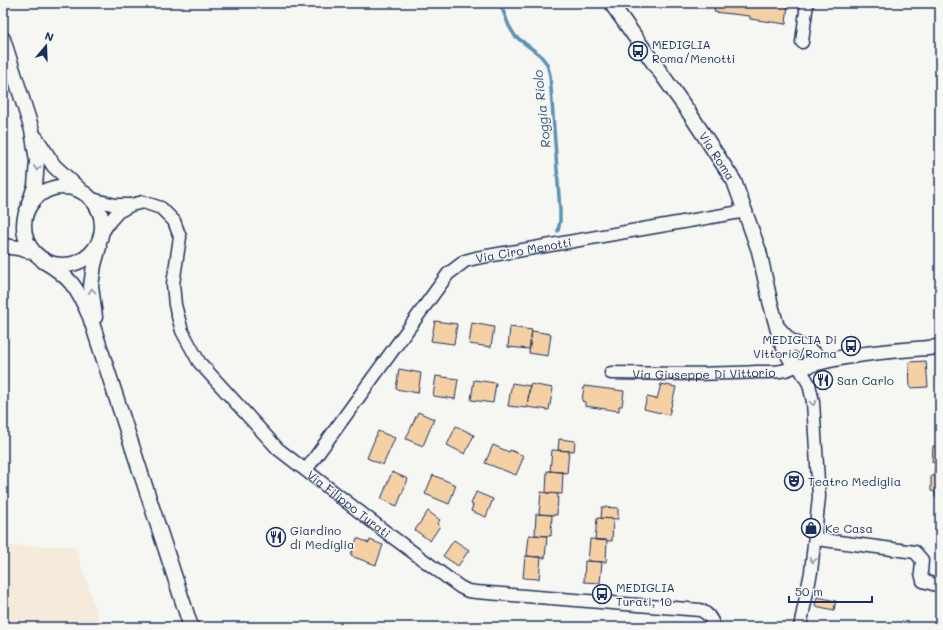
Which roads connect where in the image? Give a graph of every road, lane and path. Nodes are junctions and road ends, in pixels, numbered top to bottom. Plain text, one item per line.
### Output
1 (611, 3) edge
2 (807, 3) edge
3 (3, 39) edge
4 (802, 42) dead end
5 (32, 130) junction
6 (86, 195) junction
7 (131, 205) junction
8 (26, 211) junction
9 (746, 211) junction
10 (23, 227) junction
11 (102, 236) junction
12 (3, 246) edge
13 (38, 256) junction
14 (779, 329) junction
15 (940, 347) edge
16 (805, 348) junction
17 (103, 357) junction
18 (834, 358) junction
19 (797, 365) junction
20 (611, 373) dead end
21 (306, 470) junction
22 (816, 539) junction
23 (940, 586) edge
24 (191, 627) edge
25 (714, 627) edge
26 (800, 627) edge

1 - 9 street, Via Roma
2 - 4 street
3 - 5 street
5 - 6 street
5 -> 8 street
6 - 7 street, Via Filippo Turati
6 - 8 street
6 - 11 street
7 - 11 street
7 - 21 street, Via Filippo Turati
8 - 10 street
9 - 14 street, Via Roma
9 - 21 street, Via Ciro Menotti
10 - 12 street
10 - 13 street
11 - 13 street
17 -> 11 street
12 - 13 street
13 - 17 street
14 - 16 street
14 - 19 street, Via Roma
15 - 18 street, Via Giuseppe Di Vittorio
16 - 18 street, Via Giuseppe Di Vittorio
16 - 19 street
17 - 24 street
18 - 19 street, Via Giuseppe Di Vittorio
19 - 20 street, Via Giuseppe Di Vittorio
19 -> 22 street, Via Roma
21 - 25 street, Via Filippo Turati
22 - 23 street
22 -> 26 street, Via Roma

